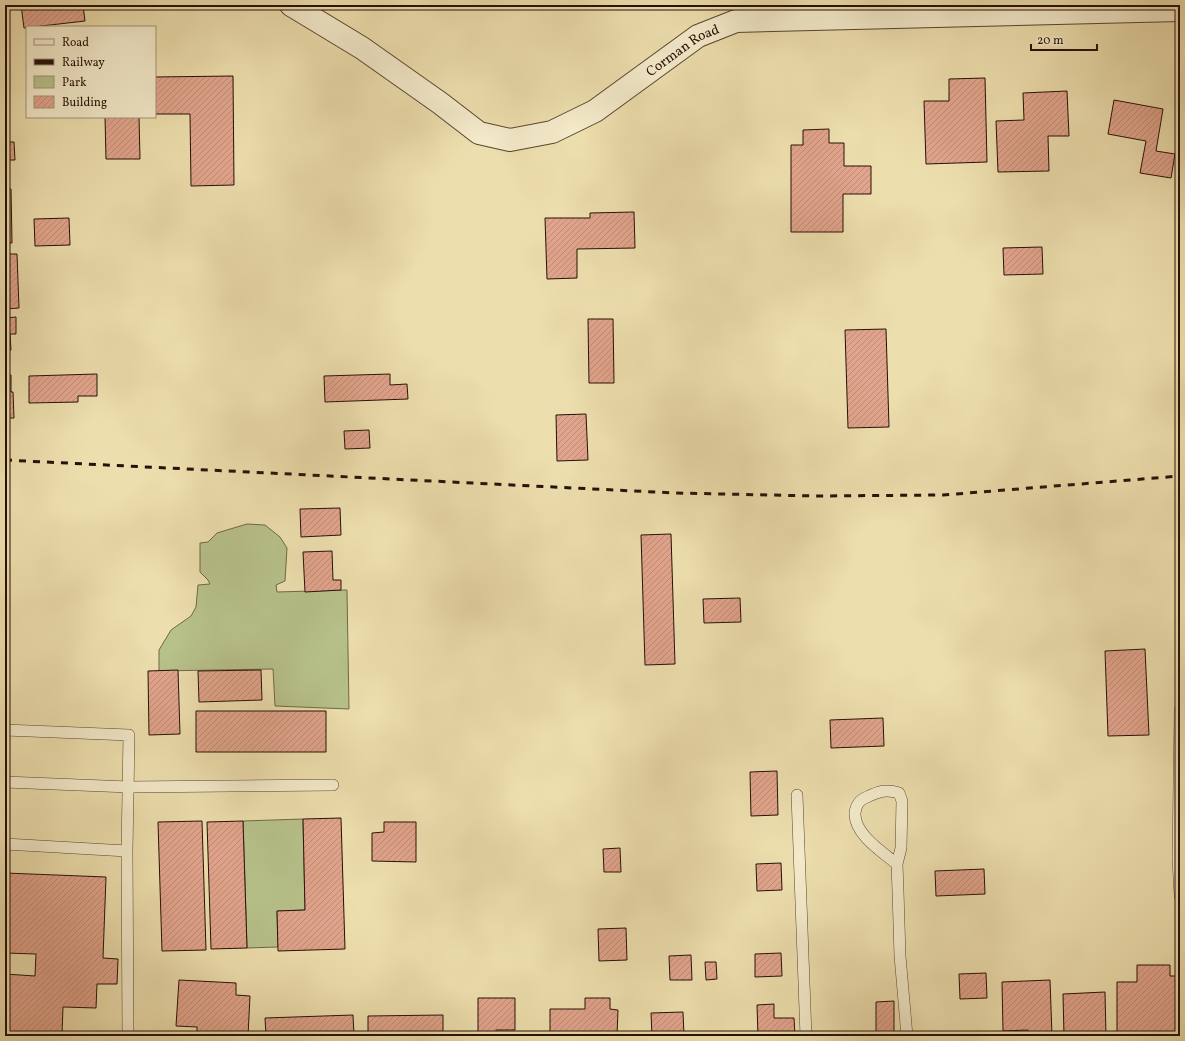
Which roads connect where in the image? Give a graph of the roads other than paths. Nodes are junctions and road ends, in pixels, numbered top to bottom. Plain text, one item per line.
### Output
1 (291, 5) edge
2 (1180, 10) edge
3 (1180, 710) edge
4 (5, 730) edge
5 (5, 782) edge
6 (333, 785) dead end
7 (129, 787) junction
8 (797, 795) dead end
9 (5, 844) edge
10 (128, 850) junction
11 (897, 864) junction
12 (1180, 896) edge
13 (128, 1036) edge
14 (806, 1036) edge
15 (907, 1036) edge

1 - 2 street, Corman Road
3 - 12 lane
4 - 7 lane
5 - 7 lane
6 - 7 lane
7 - 10 lane
8 - 14 lane
9 - 10 lane
10 - 13 lane
11 - 11 lane
11 - 15 lane

